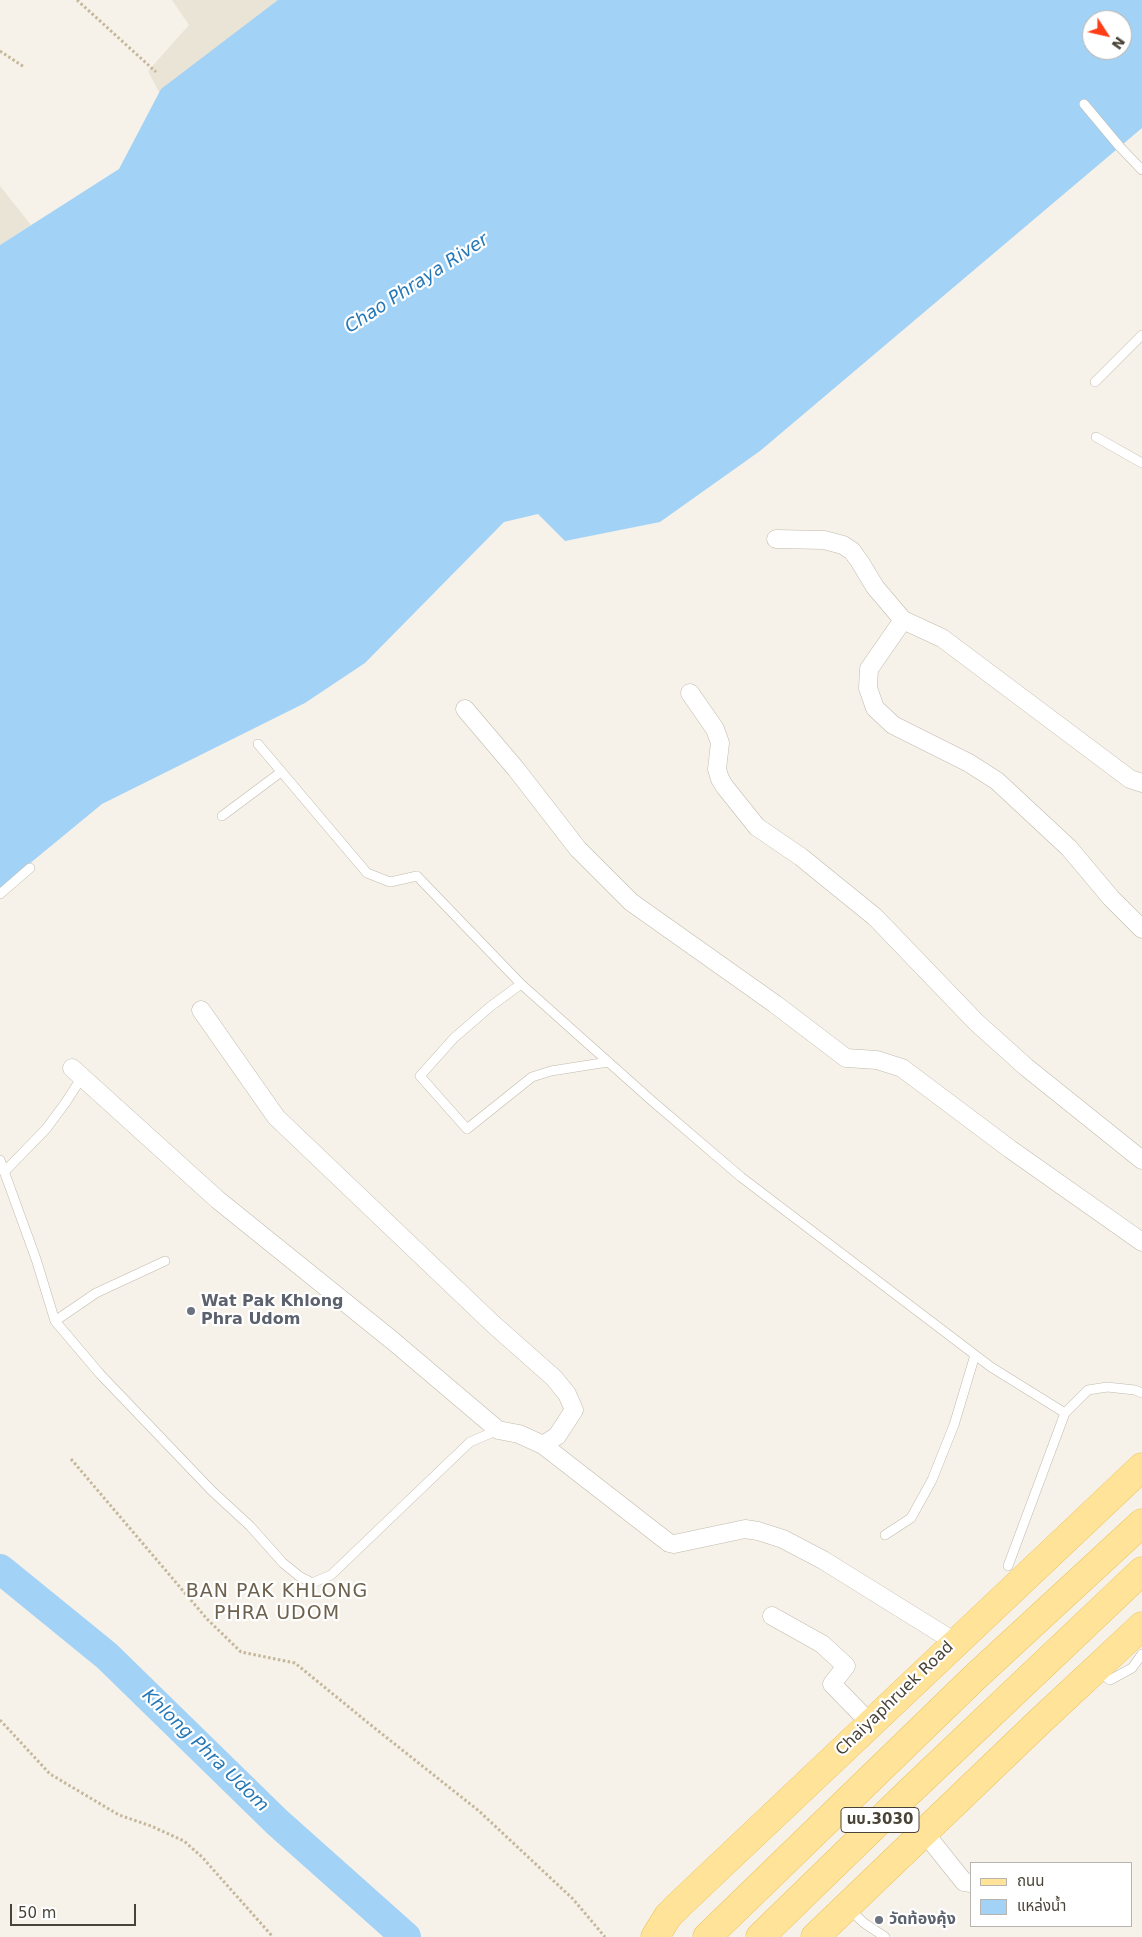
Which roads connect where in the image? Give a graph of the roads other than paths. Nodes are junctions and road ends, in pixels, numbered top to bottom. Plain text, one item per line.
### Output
1 (1084, 104) dead end
2 (1142, 170) edge
3 (1142, 335) edge
4 (1095, 382) dead end
5 (1096, 437) dead end
6 (1142, 463) edge
7 (776, 539) dead end
8 (902, 620) junction
9 (690, 693) dead end
10 (465, 708) dead end
11 (258, 744) dead end
12 (281, 772) junction
13 (1142, 783) edge
14 (222, 816) dead end
15 (30, 868) dead end
16 (0, 894) edge
17 (1142, 929) edge
18 (521, 984) junction
19 (200, 1010) dead end
20 (608, 1062) junction
21 (77, 1072) joint
22 (0, 1160) edge
23 (1142, 1160) edge
24 (4, 1172) junction
25 (1142, 1242) edge
26 (165, 1261) dead end
27 (55, 1321) junction
28 (975, 1354) junction
29 (1142, 1393) edge
30 (1065, 1413) junction
31 (498, 1430) junction
32 (543, 1445) junction
33 (1142, 1467) edge
34 (1142, 1523) edge
35 (885, 1535) dead end
36 (1008, 1566) dead end
37 (1142, 1571) edge
38 (772, 1616) dead end
39 (1142, 1626) edge
40 (955, 1642) junction
41 (1142, 1654) edge
42 (1094, 1670) junction
43 (870, 1723) junction
44 (924, 1832) junction
45 (970, 1883) edge
46 (846, 1906) junction
47 (881, 1936) edge
48 (655, 1937) edge
49 (707, 1937) edge
50 (760, 1937) edge
51 (816, 1937) edge

1 - 2 lane
3 - 4 lane
5 - 6 lane
7 - 8 street
8 - 13 street
8 - 17 street
9 - 23 street
10 - 25 street
11 - 12 lane
12 - 14 lane
12 - 18 lane
15 - 16 lane
18 - 20 lane
18 - 20 lane
19 - 32 street
20 - 28 lane
21 - 24 lane
21 - 31 street
22 - 24 lane
24 - 27 lane
26 - 27 lane
27 - 31 lane
28 - 30 lane
28 - 35 lane
29 - 30 lane
30 - 36 lane
31 - 32 street
32 - 40 street
33 - 40 main road, Chaiyaphruek Road
34 - 49 main road
37 - 50 main road, นบ.3030
38 - 43 street
39 - 42 main road
40 - 43 main road, Chaiyaphruek Road
41 - 42 lane
42 - 44 main road
43 - 48 main road, Chaiyaphruek Road
44 - 45 street
44 - 46 main road
46 - 47 lane
46 - 51 main road

